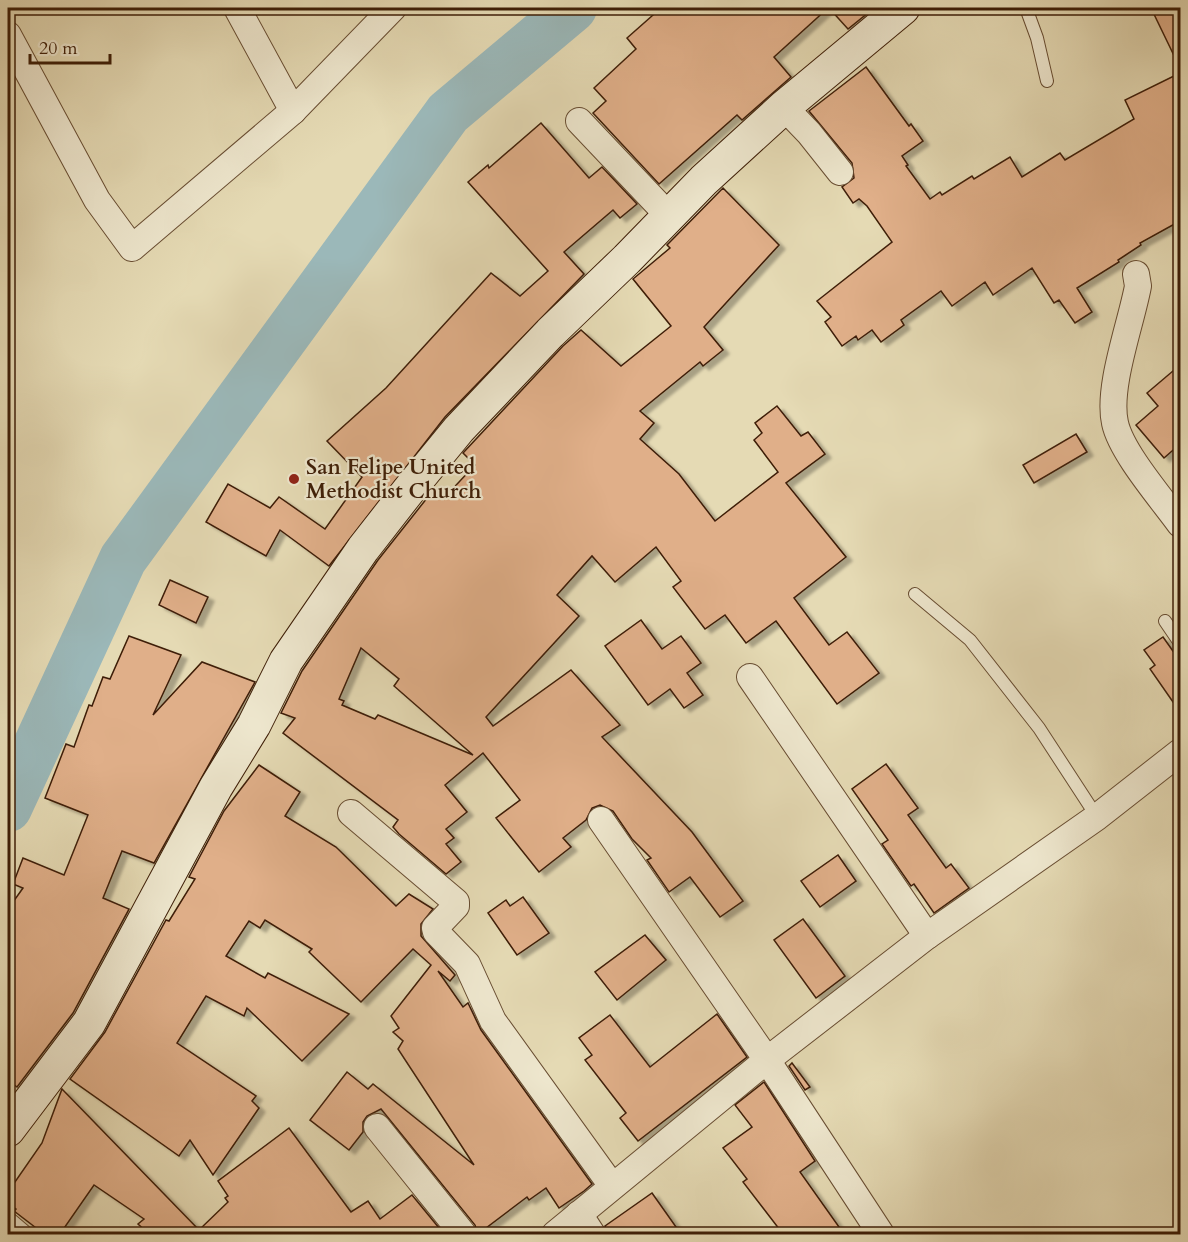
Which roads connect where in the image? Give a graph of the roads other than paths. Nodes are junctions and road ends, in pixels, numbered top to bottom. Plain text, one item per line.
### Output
1 (237, 8) edge
2 (393, 8) edge
3 (903, 8) edge
4 (1026, 8) edge
5 (8, 35) edge
6 (1047, 81) dead end
7 (784, 107) junction
8 (293, 111) junction
9 (579, 121) dead end
10 (840, 172) dead end
11 (669, 216) junction
12 (1136, 274) dead end
13 (1180, 524) edge
14 (915, 594) dead end
15 (1165, 621) dead end
16 (1180, 643) edge
17 (750, 677) dead end
18 (1180, 752) edge
19 (351, 813) dead end
20 (1097, 817) junction
21 (601, 820) dead end
22 (927, 936) junction
23 (767, 1060) junction
24 (377, 1126) dead end
25 (8, 1130) edge
26 (612, 1186) junction
27 (8, 1217) edge
28 (586, 1224) edge
29 (28, 1234) edge
30 (463, 1234) edge
31 (555, 1234) edge
32 (881, 1234) edge

1 - 8 street
2 - 8 street
3 - 7 street
4 - 6 lane
5 - 8 street
7 - 10 street
7 - 11 street
9 - 11 street
11 - 25 street
12 - 13 street
14 - 20 lane
15 - 16 lane
17 - 22 street
18 - 20 street
19 - 26 street
20 - 22 street
21 - 23 street
22 - 23 street
23 - 26 street
23 - 32 street
24 - 30 street
26 - 28 street
27 - 29 lane
28 - 31 street

